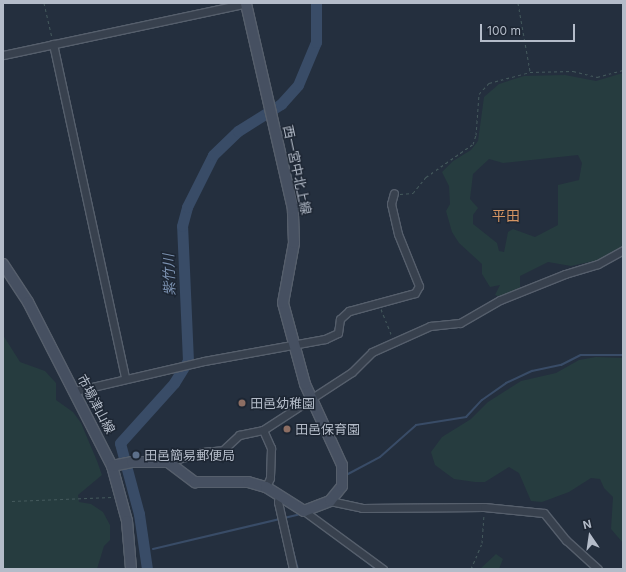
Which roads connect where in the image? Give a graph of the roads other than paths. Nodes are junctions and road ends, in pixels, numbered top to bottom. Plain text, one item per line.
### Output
1 (246, 3) edge
2 (53, 44) junction
3 (3, 55) edge
4 (394, 192) road end
5 (623, 250) edge
6 (3, 264) edge
7 (293, 343) junction
8 (125, 378) junction
9 (75, 391) junction
10 (311, 397) junction
11 (263, 430) junction
12 (168, 462) junction
13 (117, 465) junction
14 (266, 487) junction
15 (279, 496) junction
16 (330, 501) junction
17 (304, 511) junction
18 (131, 569) edge
19 (293, 569) edge
20 (383, 569) edge
21 (598, 569) edge

1 - 2 street
1 - 7 main road, 西一宮中北上線
2 - 3 street
2 - 8 street
4 - 7 street
5 - 10 street
6 - 9 main road, 市場津山線
7 - 8 street
7 - 10 main road, 西一宮中北上線
8 - 9 street
9 - 13 main road, 市場津山線
10 - 11 street
10 - 16 main road, 西一宮中北上線
11 - 12 street
11 - 14 street
12 - 13 main road
12 - 14 main road
13 - 18 main road, 市場津山線
14 - 15 main road
15 - 17 main road
15 - 19 street
16 - 17 main road
16 - 21 street
17 - 20 street

